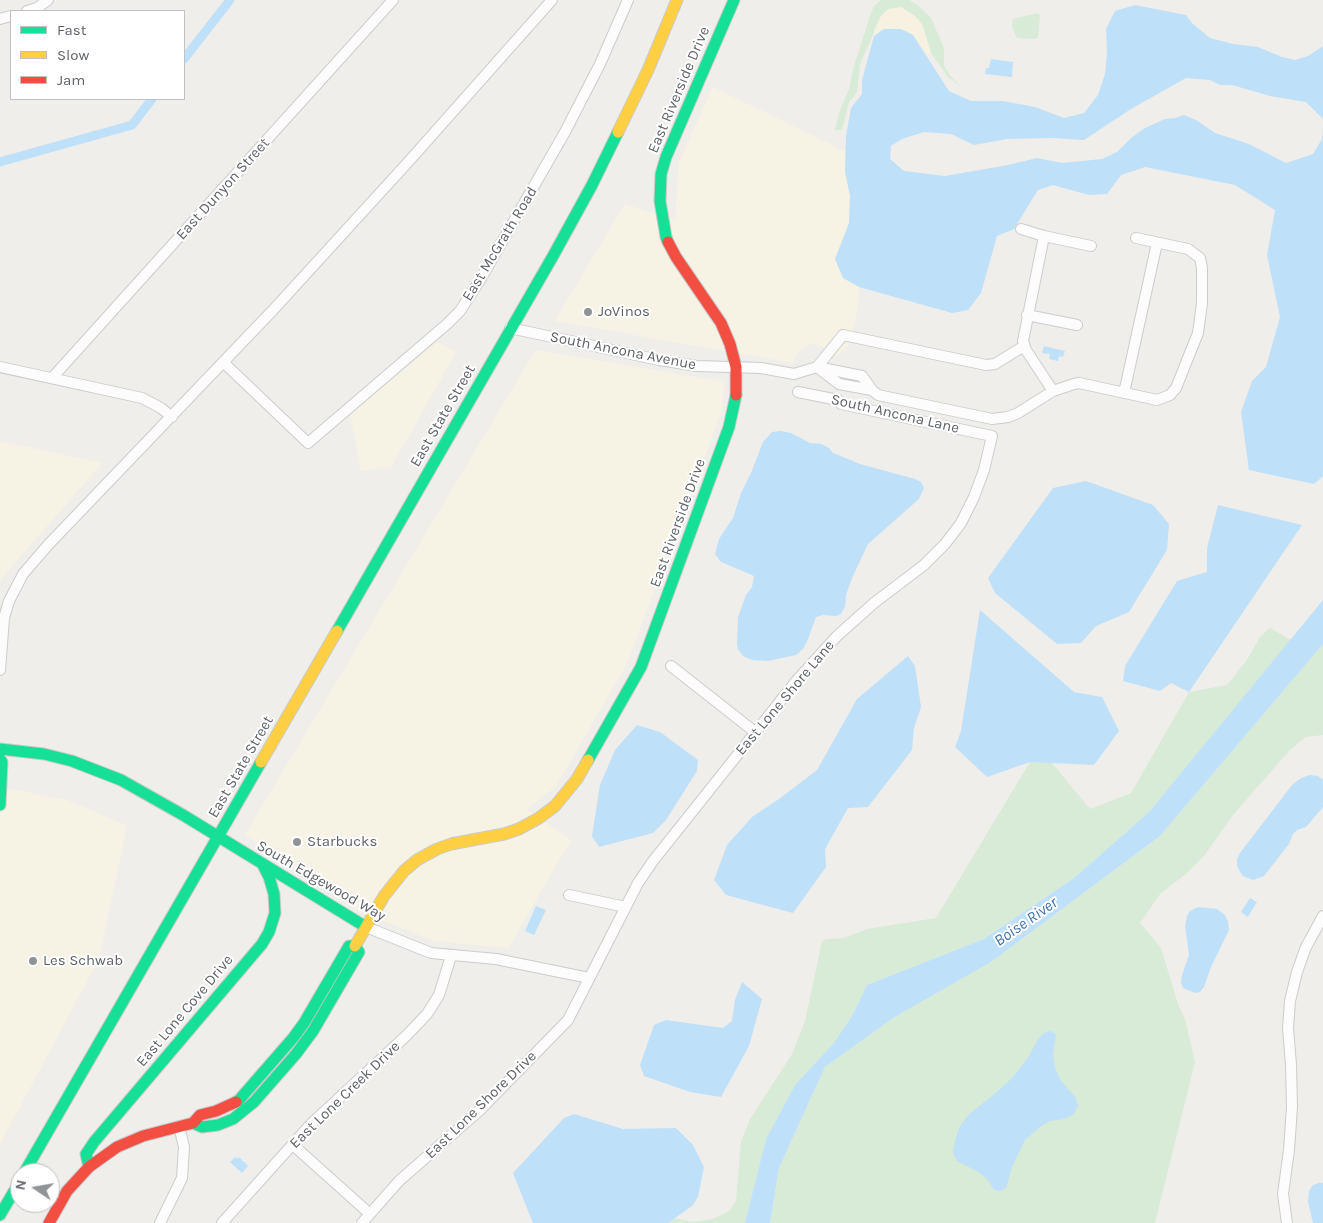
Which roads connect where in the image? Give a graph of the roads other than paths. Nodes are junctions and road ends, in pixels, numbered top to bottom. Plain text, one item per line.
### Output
1 (48, 0) edge
2 (393, 0) edge
3 (552, 0) edge
4 (628, 0) edge
5 (677, 0) edge
6 (734, 0) edge
7 (30, 10) edge
8 (1021, 229) dead end
9 (1044, 236) junction
10 (1136, 238) dead end
11 (1157, 243) junction
12 (1091, 246) dead end
13 (1027, 315) junction
14 (1077, 325) dead end
15 (510, 328) junction
16 (1024, 346) junction
17 (224, 362) junction
18 (0, 367) edge
19 (736, 367) junction
20 (817, 367) junction
21 (52, 378) junction
22 (1053, 390) junction
23 (798, 392) dead end
24 (1124, 393) junction
25 (172, 417) junction
26 (992, 436) joint
27 (671, 666) dead end
28 (0, 670) edge
29 (755, 732) junction
30 (0, 749) edge
31 (0, 759) edge
32 (0, 805) edge
33 (218, 837) junction
34 (262, 864) junction
35 (569, 895) dead end
36 (626, 907) junction
37 (1323, 916) edge
38 (366, 927) junction
39 (451, 956) junction
40 (589, 978) junction
41 (179, 1126) junction
42 (293, 1145) junction
43 (30, 1163) edge
44 (89, 1167) junction
45 (10, 1198) edge
46 (370, 1214) junction
47 (0, 1215) edge
48 (49, 1223) edge
49 (160, 1223) edge
50 (222, 1223) edge
51 (362, 1223) edge
52 (1287, 1223) edge

1 - 7 street
2 - 21 street, East Dunyon Street
3 - 17 street
4 - 17 street, East McGrath Road
5 - 15 main road, East State Street
6 - 19 main road, East Riverside Drive
8 - 9 street
9 - 12 street
9 - 13 street
10 - 11 street
11 - 24 street
11 - 24 street
13 - 14 street
13 - 16 street
15 - 19 street, South Ancona Avenue
15 - 33 main road, East State Street
16 - 20 street
16 - 22 street
17 - 25 street
18 - 21 street
19 - 20 street, South Ancona Avenue
19 - 38 main road, East Riverside Drive
20 - 22 street
21 - 25 street
22 - 24 street
23 - 26 street, South Ancona Lane
25 - 28 street
26 - 29 street, East Lone Shore Lane
27 - 29 street
29 - 36 street, East Lone Shore Lane
30 - 33 main road, South Edgewood Way
31 - 32 main road
33 - 34 main road, South Edgewood Way
33 - 43 main road, East State Street
34 - 38 main road, South Edgewood Way
34 - 44 main road, East Lone Cove Drive
35 - 36 street
36 - 40 street, East Lone Shore Lane
37 - 52 street
38 - 39 street, South Edgewood Way
38 - 41 main road, East Riverside Drive
39 - 40 street, South Edgewood Way
39 - 42 street, East Lone Creek Drive
40 - 46 street, East Lone Shore Drive
41 - 44 main road, East Riverside Drive
41 - 49 street
42 - 46 street
42 - 50 street, East Lone Creek Drive
44 - 48 main road, East Riverside Drive
45 - 47 main road
46 - 51 street, East Lone Shore Drive

